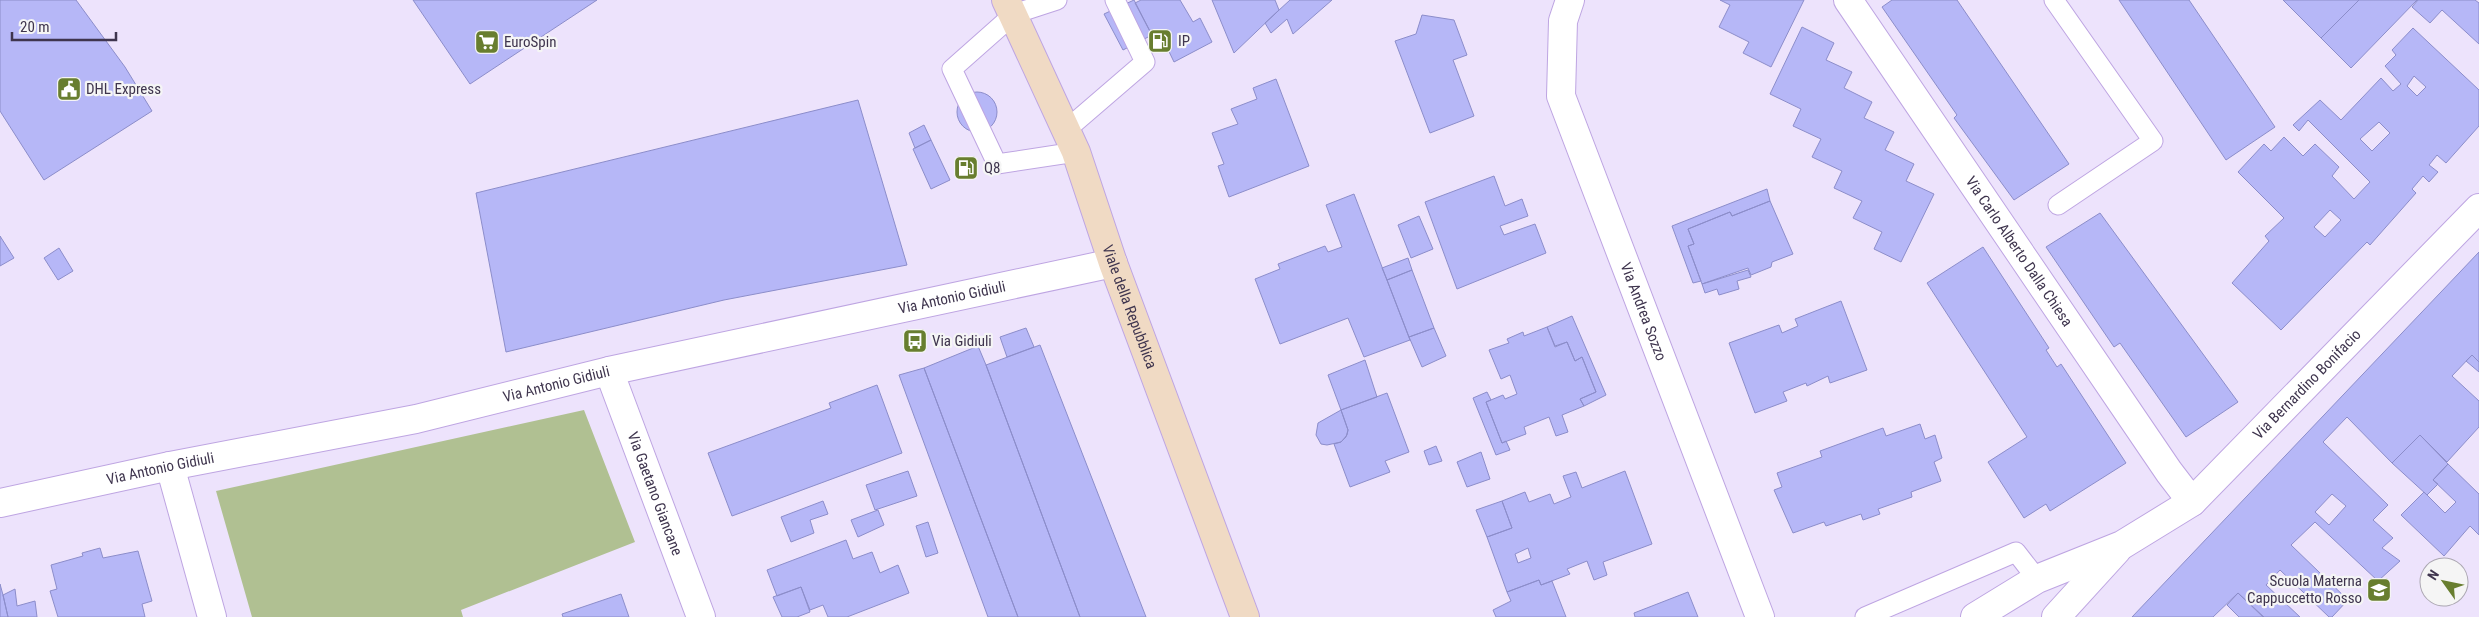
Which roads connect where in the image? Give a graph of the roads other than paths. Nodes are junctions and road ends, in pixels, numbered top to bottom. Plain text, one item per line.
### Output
1 (1057, 0) edge
2 (1115, 0) edge
3 (1570, 0) edge
4 (1848, 0) edge
5 (2054, 0) edge
6 (1010, 7) edge
7 (1071, 141) junction
8 (2058, 205) dead end
9 (2479, 208) edge
10 (1113, 263) junction
11 (608, 370) junction
12 (170, 466) junction
13 (2192, 502) junction
14 (0, 503) edge
15 (2122, 545) junction
16 (2037, 579) junction
17 (1897, 610) edge
18 (212, 617) edge
19 (701, 617) edge
20 (1245, 617) edge
21 (1760, 617) edge
22 (1865, 617) edge
23 (1975, 617) edge
24 (2056, 617) edge

1 - 6 lane
2 - 7 lane
3 - 21 street, Via Andrea Sozzo
4 - 13 street, Via Carlo Alberto Dalla Chiesa
5 - 8 lane
6 - 7 main road, Viale della Repubblica
6 - 7 lane
7 - 10 main road, Viale della Repubblica
9 - 13 street, Via Bernardino Bonifacio
10 - 11 street, Via Antonio Gidiuli
10 - 20 main road, Viale della Repubblica
11 - 12 street, Via Antonio Gidiuli
11 - 19 street, Via Gaetano Giancane
12 - 14 street, Via Antonio Gidiuli
12 - 18 street
13 - 15 street, Via Bernardino Bonifacio
15 - 16 street, Via Bernardino Bonifacio
15 - 24 street, Via Bernardino Bonifacio
16 - 17 lane
16 - 23 street, Via Bernardino Bonifacio
17 - 22 lane

